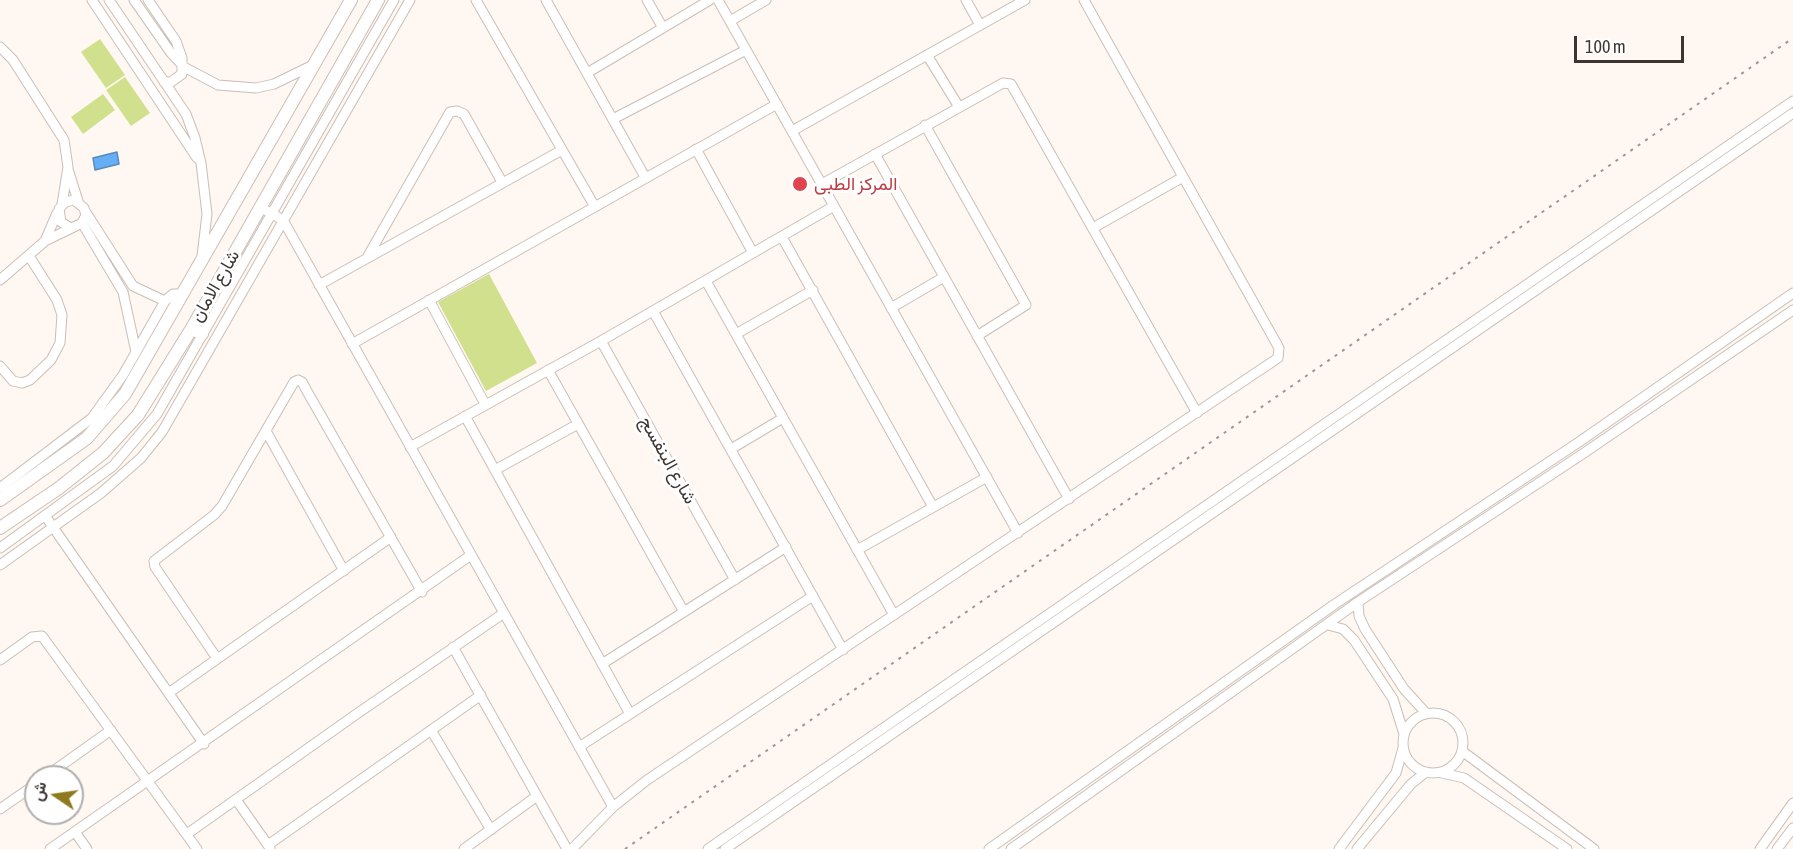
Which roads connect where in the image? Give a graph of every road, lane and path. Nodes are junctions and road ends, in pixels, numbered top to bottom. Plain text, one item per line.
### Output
1 (92, 0) edge
2 (109, 0) edge
3 (134, 0) edge
4 (148, 0) edge
5 (378, 0) edge
6 (394, 0) edge
7 (410, 0) edge
8 (476, 0) edge
9 (546, 0) edge
10 (647, 0) edge
11 (710, 0) edge
12 (718, 0) edge
13 (766, 0) edge
14 (966, 0) edge
15 (1024, 0) edge
16 (1084, 0) edge
17 (348, 3) edge
18 (730, 21) junction
19 (980, 25) junction
20 (663, 28) junction
21 (0, 47) edge
22 (746, 50) junction
23 (927, 55) junction
24 (315, 63) junction
25 (184, 67) junction
26 (587, 73) junction
27 (164, 82) junction
28 (1793, 101) edge
29 (777, 104) junction
30 (959, 107) junction
31 (1793, 113) edge
32 (613, 119) junction
33 (925, 125) junction
34 (792, 131) junction
35 (696, 149) junction
36 (562, 150) junction
37 (875, 154) junction
38 (201, 163) junction
39 (68, 167) junction
40 (645, 177) junction
41 (1183, 177) junction
42 (502, 182) junction
43 (822, 184) junction
44 (78, 201) junction
45 (834, 206) junction
46 (60, 207) junction
47 (595, 207) junction
48 (266, 210) junction
49 (85, 211) junction
50 (283, 220) junction
51 (82, 222) junction
52 (69, 227) junction
53 (1093, 228) junction
54 (782, 237) junction
55 (45, 241) junction
56 (753, 253) junction
57 (29, 256) junction
58 (367, 258) junction
59 (200, 264) junction
60 (944, 277) junction
61 (0, 280) edge
62 (706, 281) junction
63 (319, 285) junction
64 (133, 286) junction
65 (813, 290) junction
66 (123, 292) junction
67 (1793, 293) edge
68 (184, 294) junction
69 (429, 300) junction
70 (165, 301) junction
71 (891, 308) junction
72 (653, 310) junction
73 (1793, 310) edge
74 (197, 331) junction
75 (736, 334) junction
76 (977, 336) junction
77 (601, 341) junction
78 (352, 344) junction
79 (136, 352) junction
80 (1709, 352) junction
81 (1716, 363) junction
82 (0, 366) edge
83 (132, 370) junction
84 (548, 370) junction
85 (485, 404) junction
86 (1197, 413) junction
87 (465, 416) junction
88 (783, 418) junction
89 (578, 424) junction
90 (266, 431) junction
91 (410, 447) junction
92 (731, 449) junction
93 (495, 471) junction
94 (34, 477) junction
95 (987, 477) junction
96 (0, 488) edge
97 (46, 496) junction
98 (1069, 499) junction
99 (0, 501) edge
100 (933, 507) junction
101 (46, 517) junction
102 (5, 524) edge
103 (54, 528) junction
104 (1018, 533) junction
105 (391, 537) junction
106 (786, 547) junction
107 (0, 548) edge
108 (857, 550) junction
109 (471, 555) junction
110 (0, 565) edge
111 (344, 571) junction
112 (1384, 572) junction
113 (735, 580) junction
114 (1392, 582) junction
115 (422, 592) junction
116 (813, 596) junction
117 (1358, 602) junction
118 (684, 612) junction
119 (504, 614) junction
120 (894, 615) junction
121 (1328, 624) junction
122 (453, 647) junction
123 (843, 650) junction
124 (216, 657) junction
125 (0, 660) edge
126 (602, 664) junction
127 (1246, 667) junction
128 (1254, 678) junction
129 (170, 692) junction
130 (481, 695) junction
131 (630, 714) junction
132 (1426, 714) junction
133 (111, 730) junction
134 (431, 730) junction
135 (1404, 735) junction
136 (204, 744) junction
137 (579, 747) junction
138 (1403, 748) junction
139 (1462, 752) junction
140 (62, 765) edge
141 (1426, 772) junction
142 (1440, 773) junction
143 (150, 781) junction
144 (24, 792) edge
145 (537, 796) junction
146 (237, 801) junction
147 (1793, 803) edge
148 (613, 807) junction
149 (0, 809) edge
150 (1793, 828) edge
151 (491, 830) junction
152 (75, 832) junction
153 (187, 834) junction
154 (269, 847) edge
155 (1342, 848) edge
156 (51, 849) edge
157 (87, 849) edge
158 (197, 849) edge
159 (464, 849) edge
160 (567, 849) edge
161 (572, 849) edge
162 (708, 849) edge
163 (725, 849) edge
164 (989, 849) edge
165 (1011, 849) edge
166 (1357, 849) edge
167 (1567, 849) edge
168 (1594, 849) edge
169 (1760, 849) edge
170 (1777, 849) edge

1 - 38 street
2 - 27 street
3 - 25 street
4 - 25 street
5 - 48 street, شارع الامان
6 - 48 street
7 - 50 street
8 - 36 street
9 - 26 street
10 - 20 street
11 - 20 street
12 - 18 street
13 - 18 street
14 - 19 street
15 - 19 street
16 - 41 street
17 - 24 street, شارع الامان
18 - 22 street
19 - 23 street
20 - 26 street
21 - 39 street
22 - 29 street
22 - 32 street
23 - 30 street
23 - 34 street
24 - 25 street
24 - 59 street, شارع الامان
25 - 27 street
26 - 32 street
27 - 38 street
28 - 162 street
29 - 34 street
29 - 35 street
30 - 33 street
30 - 53 street
31 - 163 street
32 - 40 street
33 - 37 street
33 - 76 street
34 - 43 street
35 - 40 street
35 - 56 street
36 - 42 street
36 - 47 street
37 - 43 street
37 - 60 street
38 - 59 street
39 - 44 street
39 - 46 street
40 - 47 street
41 - 53 street
41 - 86 street
42 - 58 street
42 - 58 street
43 - 45 street
44 - 46 street
44 - 49 street
45 - 54 street
45 - 71 street
46 - 52 street
46 - 55 street
47 - 69 street
48 - 50 street
48 - 74 street, شارع الامان
49 - 51 street
49 - 64 street
50 - 63 street
50 - 103 street
51 - 52 street
51 - 66 street
52 - 55 street
53 - 86 street
54 - 56 street
54 - 65 street
55 - 57 street
56 - 62 street
57 - 61 street
57 - 82 street
58 - 63 street
59 - 68 street, شارع الامان
60 - 71 street
60 - 76 street
62 - 72 street
62 - 75 street
63 - 78 street
64 - 66 street
64 - 70 street
65 - 75 street
65 - 100 street
66 - 79 street
67 - 80 street
68 - 70 street
68 - 83 street, شارع الامان
69 - 78 street
69 - 85 street
70 - 79 street
71 - 95 street
72 - 77 street
72 - 92 street
73 - 81 street
74 - 97 street, شارع الامان
74 - 101 street
75 - 88 street
76 - 98 street
77 - 84 street
77 - 113 street, شارع البنفسج
78 - 91 street
79 - 83 street
80 - 81 street
80 - 112 street
81 - 114 street
83 - 94 street, شارع الامان
83 - 96 street
84 - 85 street
84 - 89 street
85 - 87 street
86 - 98 street
87 - 91 street
87 - 93 street
88 - 92 street
88 - 108 street
89 - 93 street
89 - 118 street
90 - 105 street
90 - 111 street
90 - 124 street
91 - 109 street
92 - 106 street
93 - 126 street
94 - 97 street
94 - 99 street, شارع الامان
95 - 100 street
95 - 104 street
97 - 102 street, شارع الامان
98 - 104 street
99 - 102 street
100 - 108 street
101 - 103 street
101 - 107 street
103 - 110 street
103 - 129 street
104 - 120 street
105 - 111 street
105 - 115 street
106 - 113 street
106 - 116 street
108 - 120 street
109 - 115 street
109 - 119 street
111 - 124 street
112 - 114 street
112 - 127 street
113 - 118 street
114 - 117 street
115 - 136 street
116 - 123 street
116 - 131 street
117 - 121 street
117 - 132 street
118 - 126 street
119 - 122 street
119 - 137 street
120 - 123 street
121 - 128 street
121 - 135 street
122 - 130 street
122 - 146 street
123 - 148 street
124 - 129 street
125 - 133 street
126 - 131 street
127 - 128 street
127 - 164 street
128 - 165 street
129 - 136 street
130 - 134 street
130 - 145 street
131 - 137 street
132 - 135 street
132 - 139 street
133 - 140 street
133 - 143 street
134 - 151 street
134 - 154 street
135 - 138 street
136 - 143 street
137 - 148 street
138 - 141 street
138 - 155 street
139 - 142 street
139 - 168 street
141 - 142 street
141 - 166 street
142 - 167 street
143 - 152 street
143 - 153 street
144 - 149 street
145 - 151 street
145 - 160 street
146 - 153 street
146 - 154 street
147 - 169 street
148 - 161 street
150 - 170 street
151 - 159 street
152 - 156 street
152 - 157 street
153 - 158 street

